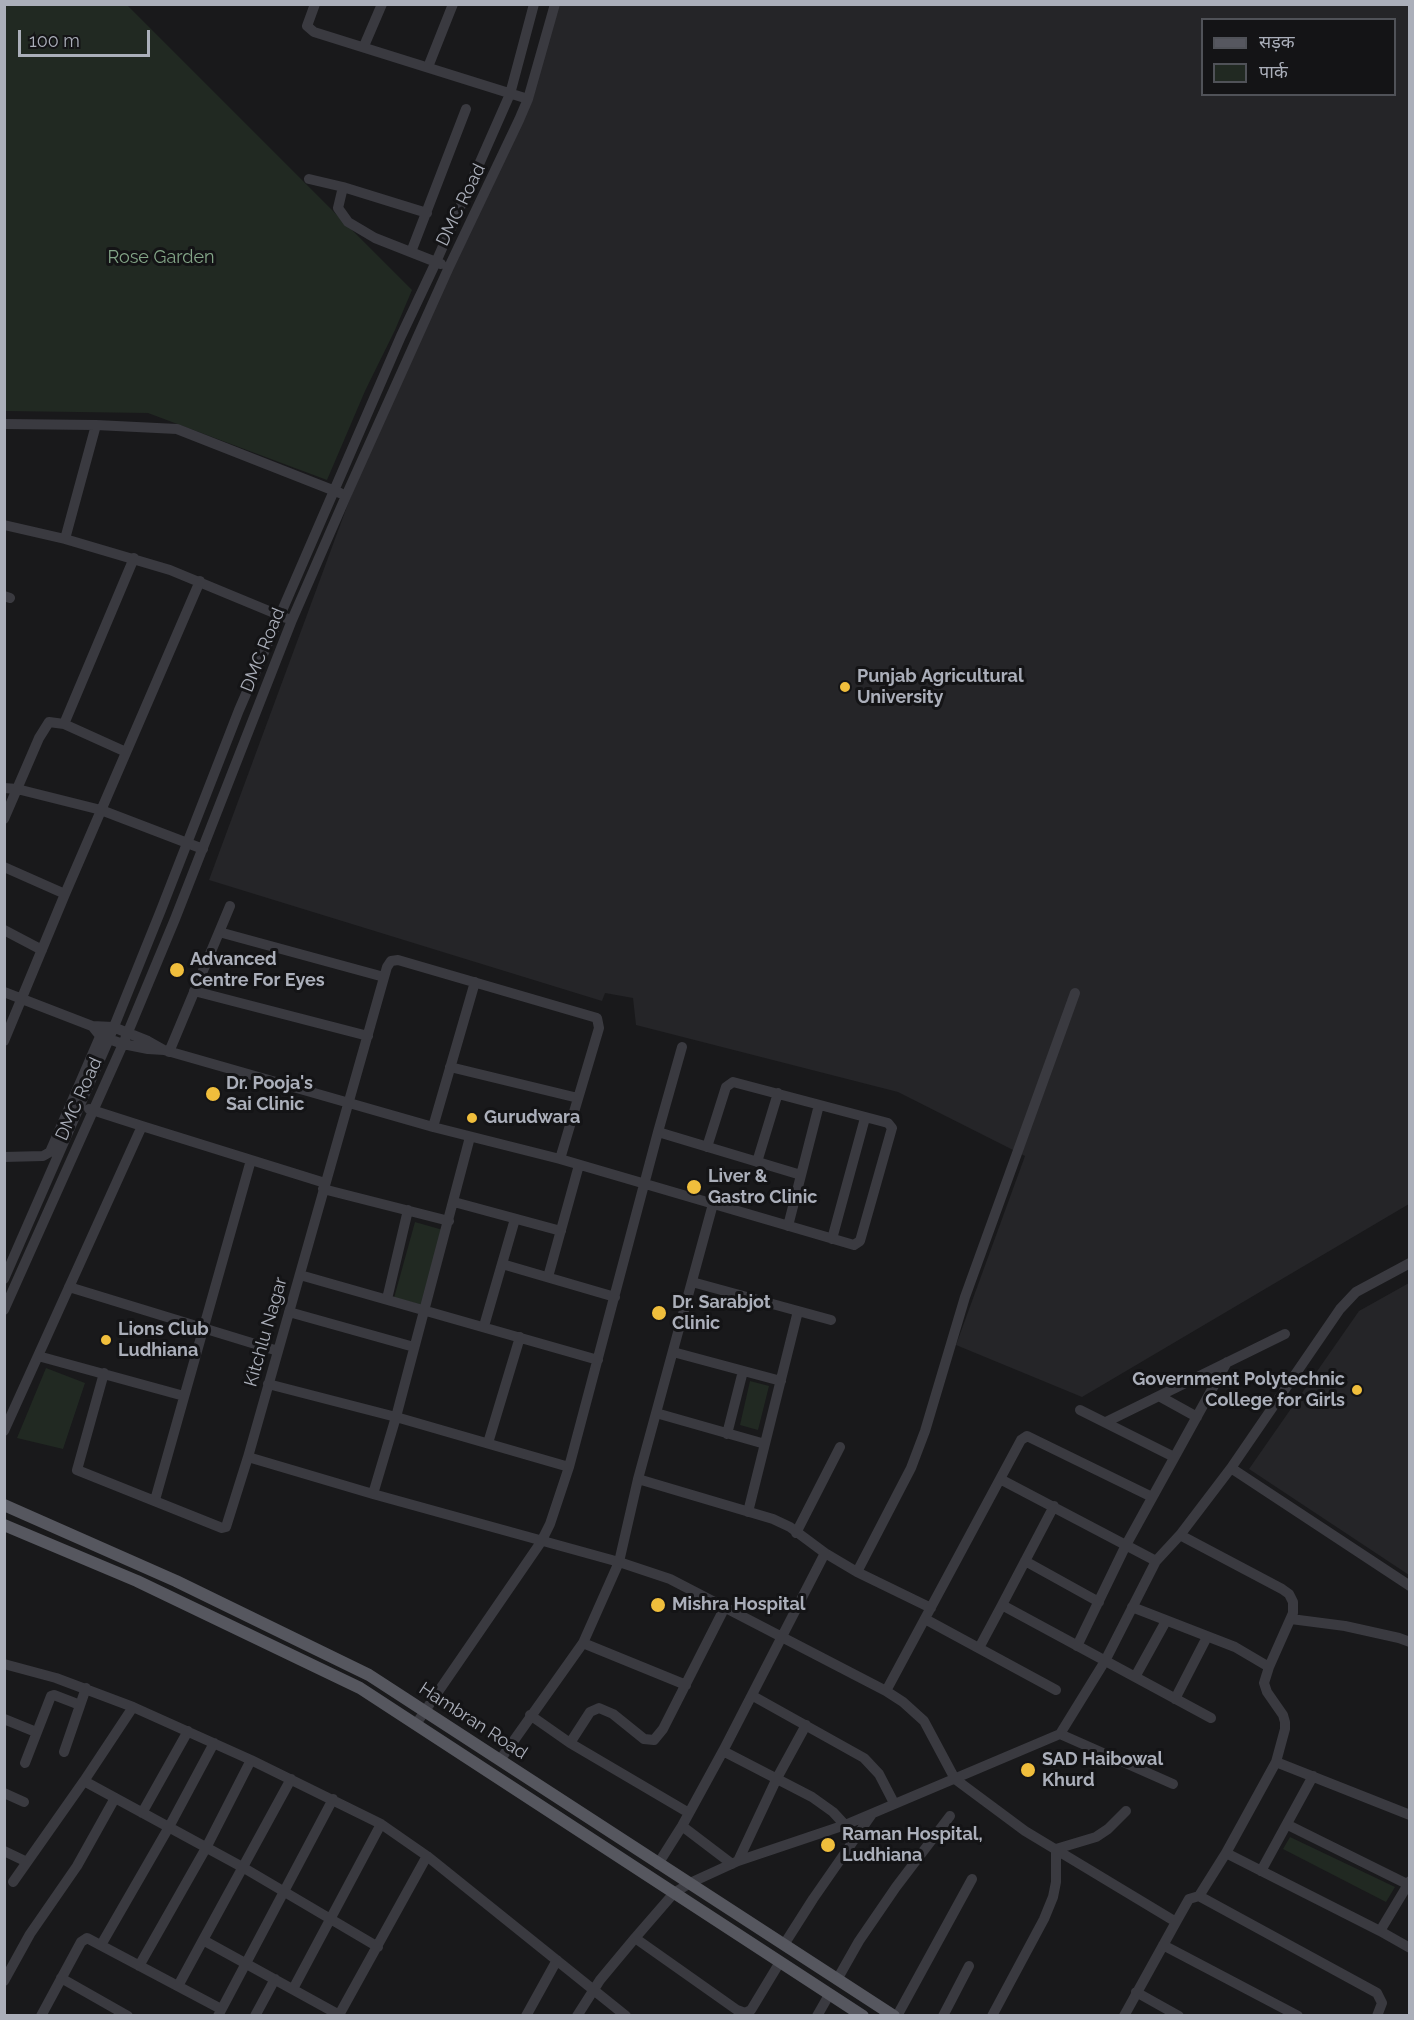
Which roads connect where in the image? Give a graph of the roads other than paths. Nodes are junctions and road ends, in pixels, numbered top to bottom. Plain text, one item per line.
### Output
1 (315, 4) edge
2 (382, 4) edge
3 (453, 4) edge
4 (534, 4) edge
5 (555, 4) edge
6 (364, 46) junction
7 (428, 67) junction
8 (510, 94) junction
9 (528, 99) junction
10 (466, 109) dead end
11 (309, 178) dead end
12 (343, 187) junction
13 (427, 213) junction
14 (411, 252) junction
15 (436, 262) junction
16 (449, 267) junction
17 (4, 424) edge
18 (96, 424) junction
19 (334, 491) junction
20 (346, 495) junction
21 (4, 525) edge
22 (65, 539) junction
23 (134, 558) junction
24 (200, 581) junction
25 (280, 615) junction
26 (292, 620) junction
27 (64, 724) junction
28 (126, 752) junction
29 (4, 788) edge
30 (17, 789) junction
31 (101, 810) junction
32 (4, 819) edge
33 (188, 843) junction
34 (203, 849) junction
35 (4, 867) edge
36 (65, 894) junction
37 (230, 906) dead end
38 (4, 930) edge
39 (219, 932) junction
40 (42, 950) junction
41 (384, 977) junction
42 (475, 982) junction
43 (194, 991) junction
44 (4, 993) edge
45 (1075, 993) dead end
46 (22, 998) junction
47 (106, 1032) junction
48 (128, 1032) junction
49 (368, 1036) junction
50 (4, 1041) edge
51 (123, 1044) junction
52 (682, 1047) dead end
53 (166, 1051) junction
54 (450, 1067) junction
55 (778, 1093) junction
56 (579, 1098) junction
57 (348, 1102) junction
58 (819, 1105) junction
59 (80, 1106) junction
60 (93, 1110) junction
61 (865, 1118) junction
62 (142, 1126) junction
63 (433, 1127) junction
64 (658, 1132) junction
65 (470, 1137) junction
66 (707, 1147) junction
67 (4, 1157) edge
68 (560, 1159) junction
69 (250, 1160) junction
70 (757, 1162) junction
71 (579, 1165) junction
72 (801, 1175) junction
73 (644, 1184) junction
74 (324, 1186) junction
75 (454, 1202) junction
76 (712, 1204) junction
77 (408, 1210) junction
78 (515, 1219) junction
79 (449, 1221) junction
80 (788, 1226) junction
81 (561, 1231) junction
82 (832, 1239) junction
83 (1410, 1263) edge
84 (502, 1264) junction
85 (300, 1275) junction
86 (548, 1277) junction
87 (4, 1279) edge
88 (692, 1282) junction
89 (69, 1287) junction
90 (615, 1297) junction
91 (387, 1299) junction
92 (424, 1309) junction
93 (4, 1310) edge
94 (798, 1311) junction
95 (289, 1312) junction
96 (831, 1320) dead end
97 (484, 1326) junction
98 (203, 1329) junction
99 (1285, 1334) dead end
100 (520, 1337) junction
101 (414, 1347) junction
102 (278, 1351) junction
103 (673, 1352) junction
104 (38, 1356) junction
105 (598, 1360) junction
106 (1227, 1362) junction
107 (743, 1371) junction
108 (104, 1373) junction
109 (781, 1381) junction
110 (268, 1384) junction
111 (184, 1396) junction
112 (1159, 1396) junction
113 (1080, 1410) dead end
114 (656, 1413) junction
115 (396, 1417) junction
116 (1197, 1417) junction
117 (1106, 1422) junction
118 (4, 1431) edge
119 (727, 1434) junction
120 (488, 1443) junction
121 (765, 1444) junction
122 (840, 1447) dead end
123 (248, 1457) junction
124 (1174, 1457) junction
125 (569, 1467) junction
126 (1232, 1468) junction
127 (638, 1479) junction
128 (1000, 1479) junction
129 (373, 1494) junction
130 (1152, 1497) junction
131 (155, 1500) junction
132 (4, 1505) edge
133 (1054, 1506) junction
134 (748, 1512) junction
135 (4, 1525) edge
136 (796, 1533) junction
137 (1180, 1535) junction
138 (542, 1542) junction
139 (1126, 1545) junction
140 (825, 1552) junction
141 (1025, 1561) junction
142 (1156, 1561) junction
143 (619, 1562) junction
144 (857, 1572) junction
145 (1410, 1586) edge
146 (1099, 1602) junction
147 (1002, 1605) junction
148 (725, 1607) junction
149 (1132, 1607) junction
150 (931, 1608) junction
151 (925, 1619) junction
152 (1291, 1619) junction
153 (1166, 1621) junction
154 (1207, 1636) junction
155 (783, 1637) junction
156 (1410, 1642) edge
157 (583, 1643) junction
158 (1077, 1646) junction
159 (979, 1648) junction
160 (1105, 1661) junction
161 (7, 1664) edge
162 (1269, 1667) junction
163 (4, 1677) edge
164 (1135, 1677) junction
165 (686, 1685) junction
166 (86, 1688) junction
167 (1056, 1690) dead end
168 (886, 1691) junction
169 (753, 1696) junction
170 (1175, 1699) junction
171 (80, 1705) junction
172 (133, 1707) junction
173 (425, 1711) junction
174 (530, 1715) junction
175 (1210, 1718) dead end
176 (4, 1719) edge
177 (416, 1724) junction
178 (806, 1725) junction
179 (188, 1731) junction
180 (36, 1732) junction
181 (1060, 1734) junction
182 (214, 1743) junction
183 (570, 1743) junction
184 (723, 1751) junction
185 (64, 1752) dead end
186 (251, 1760) junction
187 (500, 1760) junction
188 (1276, 1762) junction
189 (25, 1763) dead end
190 (1313, 1776) junction
191 (777, 1778) junction
192 (291, 1779) junction
193 (955, 1779) junction
194 (84, 1781) junction
195 (1173, 1784) dead end
196 (4, 1793) edge
197 (115, 1798) junction
198 (333, 1799) junction
199 (24, 1802) dead end
200 (894, 1803) junction
201 (1126, 1810) dead end
202 (142, 1813) junction
203 (689, 1813) junction
204 (873, 1813) junction
205 (1410, 1815) edge
206 (950, 1816) dead end
207 (381, 1824) junction
208 (845, 1825) junction
209 (1288, 1825) junction
210 (682, 1826) junction
211 (169, 1827) junction
212 (206, 1848) junction
213 (1056, 1849) junction
214 (4, 1851) edge
215 (1226, 1853) junction
216 (427, 1856) junction
217 (27, 1862) junction
218 (735, 1863) junction
219 (658, 1864) junction
220 (244, 1868) junction
221 (1261, 1871) junction
222 (972, 1879) dead end
223 (13, 1882) dead end
224 (690, 1883) junction
225 (1408, 1883) edge
226 (284, 1892) junction
227 (674, 1893) junction
228 (1199, 1896) junction
229 (331, 1919) junction
230 (1176, 1922) junction
231 (1380, 1931) junction
232 (635, 1938) junction
233 (203, 1940) junction
234 (785, 1943) junction
235 (101, 1945) junction
236 (1163, 1945) junction
237 (378, 1947) junction
238 (1410, 1948) edge
239 (557, 1960) junction
240 (780, 1962) junction
241 (246, 1963) junction
242 (140, 1966) junction
243 (969, 1966) dead end
244 (61, 1978) junction
245 (838, 1978) junction
246 (275, 1979) junction
247 (4, 1981) edge
248 (178, 1986) junction
249 (292, 1989) junction
250 (593, 1990) junction
251 (1136, 1992) junction
252 (829, 1995) junction
253 (321, 2004) junction
254 (114, 2012) edge
255 (220, 2012) edge
256 (340, 2015) edge
257 (41, 2016) edge
258 (128, 2016) edge
259 (255, 2016) edge
260 (315, 2016) edge
261 (526, 2016) edge
262 (577, 2016) edge
263 (627, 2016) edge
264 (817, 2016) edge
265 (863, 2016) edge
266 (896, 2016) edge
267 (943, 2016) edge
268 (992, 2016) edge
269 (1124, 2016) edge
270 (1179, 2016) edge
271 (1298, 2016) edge
272 (1377, 2016) edge

1 - 6 street
2 - 6 street
3 - 7 street
4 - 8 street
5 - 9 street, DMC Road
6 - 7 street
7 - 8 street
8 - 9 street
8 - 15 street
9 - 16 street, DMC Road
10 - 13 street
11 - 12 street
12 - 13 street
12 - 14 street
13 - 14 street
14 - 15 street
15 - 16 street
15 - 19 street
16 - 20 street, DMC Road
17 - 18 street
18 - 19 street
18 - 22 street
19 - 20 street
19 - 25 street
20 - 26 street, DMC Road
21 - 22 street
22 - 23 street
23 - 24 street
23 - 27 street
24 - 25 street
24 - 28 street
25 - 26 street
25 - 33 street
26 - 34 street, DMC Road
27 - 28 street
27 - 30 street
28 - 31 street
29 - 30 street
30 - 31 street
30 - 32 street
31 - 33 street
31 - 36 street
33 - 34 street
33 - 47 street
34 - 48 street, DMC Road
35 - 36 street
36 - 40 street
37 - 39 street
38 - 40 street
39 - 41 street
39 - 43 street
40 - 46 street
41 - 42 street
41 - 49 street, Kitchlu Nagar
42 - 54 street
42 - 56 street
43 - 49 street
43 - 53 street
44 - 46 street
45 - 144 street
46 - 47 street
46 - 50 street
47 - 48 street
47 - 51 street
47 - 59 street
47 - 67 street
48 - 51 street, DMC Road
48 - 53 street
49 - 57 street, Kitchlu Nagar
51 - 53 street
51 - 60 street, DMC Road
52 - 64 street
53 - 57 street
54 - 56 street
54 - 63 street
55 - 58 street
55 - 66 street
55 - 70 street
56 - 68 street
57 - 63 street
57 - 74 street, Kitchlu Nagar
58 - 61 street
58 - 72 street
59 - 60 street
59 - 87 street
60 - 62 street
60 - 93 street, DMC Road
61 - 82 street
61 - 82 street
62 - 69 street
62 - 89 street
63 - 65 street
64 - 66 street
64 - 73 street
65 - 68 street
65 - 75 street
66 - 70 street
68 - 71 street
69 - 74 street
69 - 98 street
70 - 72 street
71 - 73 street
71 - 81 street
72 - 80 street
73 - 76 street
73 - 90 street
74 - 77 street
74 - 85 street, Kitchlu Nagar
75 - 78 street
75 - 79 street
76 - 80 street
76 - 88 street
77 - 79 street
77 - 91 street
78 - 81 street
78 - 84 street
79 - 92 street
80 - 82 street
81 - 86 street
83 - 126 street
84 - 86 street
84 - 97 street
85 - 91 street
85 - 95 street, Kitchlu Nagar
86 - 90 street
88 - 94 street
88 - 103 street
89 - 98 street
89 - 104 street
90 - 105 street
91 - 92 street
92 - 97 street
92 - 101 street
94 - 96 street
94 - 109 street
95 - 101 street
95 - 102 street, Kitchlu Nagar
97 - 100 street
98 - 102 street
98 - 111 street
99 - 106 street
100 - 105 street
100 - 120 street
101 - 115 street
102 - 110 street, Kitchlu Nagar
103 - 107 street
103 - 114 street
104 - 108 street
104 - 118 street
105 - 125 street
106 - 112 street
106 - 116 street
107 - 109 street
107 - 119 street
108 - 111 street
108 - 131 street, Kitchlu Nagar
109 - 121 street
110 - 115 street
110 - 123 street, Kitchlu Nagar
111 - 131 street
112 - 116 street
112 - 117 street
113 - 117 street
114 - 119 street
114 - 127 street
115 - 120 street
115 - 129 street
116 - 124 street
117 - 124 street
119 - 121 street
120 - 125 street
121 - 134 street
122 - 136 street
123 - 129 street
123 - 131 street, Kitchlu Nagar
124 - 130 street
125 - 138 street
126 - 137 street
126 - 145 street
127 - 134 street
127 - 143 street
128 - 130 street
128 - 133 street
128 - 150 street
129 - 138 street
130 - 139 street
132 - 173 main road, Hambran Road
133 - 139 street
133 - 141 street
134 - 136 street
135 - 177 main road, Hambran Road
136 - 140 street
137 - 142 street
137 - 152 street
138 - 143 street
138 - 173 street
139 - 142 street
139 - 146 street
140 - 144 street
140 - 155 street
141 - 146 street
141 - 147 street
142 - 149 street
143 - 148 street
143 - 157 street
144 - 150 street
146 - 158 street
147 - 158 street
147 - 159 street
148 - 155 street
148 - 165 street
149 - 153 street
149 - 160 street
150 - 151 street
151 - 159 street
151 - 168 street
152 - 156 street
152 - 162 street
153 - 154 street
153 - 164 street
154 - 162 street
154 - 170 street
155 - 168 street
155 - 169 street
157 - 165 street
157 - 174 street
158 - 160 street
159 - 167 street
160 - 164 street
160 - 181 street
161 - 163 street
161 - 166 street
162 - 188 street
164 - 170 street
165 - 183 street
166 - 171 street
166 - 172 street
168 - 193 street
169 - 178 street
169 - 184 street
170 - 175 street
171 - 180 street
171 - 185 street
172 - 179 street
172 - 194 street
173 - 177 street
173 - 187 main road, Hambran Road
174 - 183 street
174 - 187 street
176 - 180 street
177 - 227 main road, Hambran Road
178 - 191 street
178 - 200 street
179 - 182 street
179 - 202 street
180 - 189 street
181 - 193 street
181 - 195 street
182 - 186 street
182 - 211 street
183 - 203 street
184 - 191 street
184 - 203 street
186 - 192 street
186 - 212 street
187 - 219 main road, Hambran Road
188 - 190 street
188 - 215 street
190 - 205 street
190 - 209 street
191 - 208 street
191 - 218 street
192 - 198 street
192 - 220 street
193 - 200 street
193 - 213 street
194 - 197 street
194 - 217 street
196 - 199 street
197 - 202 street
197 - 247 street
198 - 207 street
198 - 226 street
200 - 204 street
201 - 213 street
202 - 211 street
203 - 210 street
204 - 208 street
204 - 234 street
206 - 245 street
207 - 216 street
207 - 229 street
208 - 218 street
209 - 221 street
209 - 225 street
210 - 218 street
210 - 219 street
211 - 212 street
211 - 235 street
212 - 220 street
212 - 242 street
213 - 230 street
213 - 268 street
214 - 217 street
215 - 221 street
215 - 228 street
216 - 237 street
216 - 239 street
217 - 223 street
218 - 224 street
219 - 224 main road, Hambran Road
220 - 226 street
220 - 233 street
221 - 231 street
222 - 266 street
224 - 227 street
224 - 234 main road, Hambran Road
225 - 231 street
226 - 229 street
226 - 241 street
227 - 232 street
227 - 240 main road, Hambran Road
228 - 230 street
228 - 272 street
229 - 237 street
229 - 249 street
230 - 236 street
231 - 238 street
232 - 240 street
232 - 250 street
233 - 241 street
233 - 248 street
234 - 245 main road, Hambran Road
235 - 242 street
235 - 244 street
236 - 251 street
236 - 271 street
237 - 256 street
239 - 250 street
239 - 261 street
240 - 252 main road, Hambran Road
241 - 246 street
241 - 255 street
242 - 248 street
243 - 267 street
244 - 254 street
244 - 257 street
245 - 266 main road, Hambran Road
246 - 249 street
246 - 259 street
248 - 255 street
249 - 253 street
250 - 262 street
250 - 263 street
251 - 269 street
251 - 270 street
252 - 264 street
252 - 265 main road, Hambran Road
253 - 256 street
253 - 260 street
254 - 258 street

